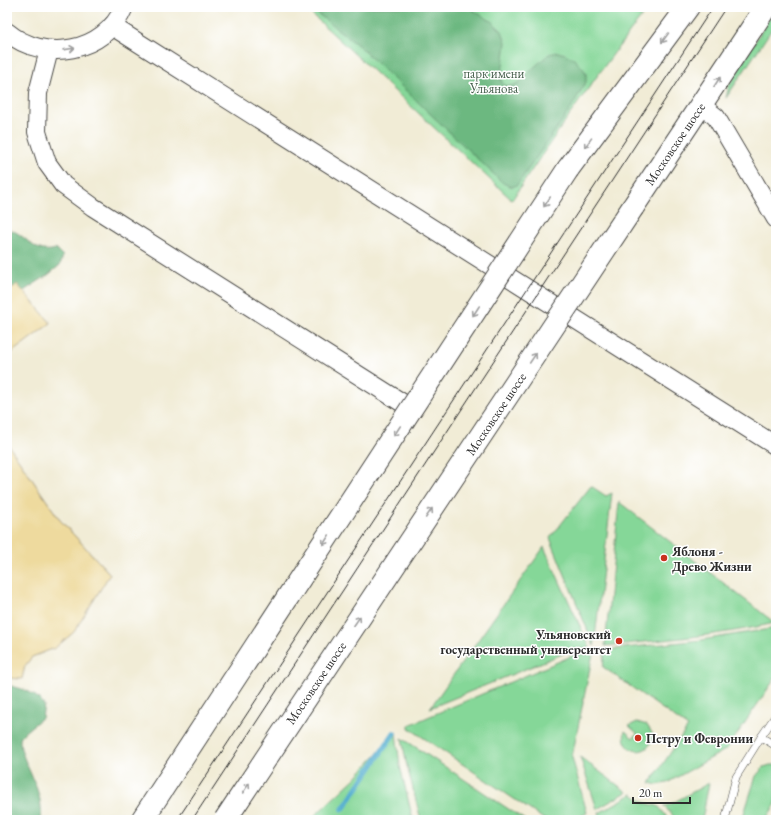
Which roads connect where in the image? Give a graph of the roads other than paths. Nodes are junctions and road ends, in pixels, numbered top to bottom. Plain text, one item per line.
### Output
1 (124, 7) edge
2 (688, 7) edge
3 (766, 7) edge
4 (112, 26) junction
5 (7, 32) edge
6 (49, 50) junction
7 (701, 105) junction
8 (776, 219) edge
9 (412, 409) junction
10 (776, 446) edge
11 (776, 715) edge
12 (761, 737) junction
13 (776, 746) edge
14 (776, 816) edge
15 (142, 820) edge
16 (225, 820) edge
17 (725, 820) edge
18 (774, 820) edge

1 - 4 street
2 -> 9 main road, bridge
7 -> 3 main road, Московское шоссе
6 -> 4 street
4 - 10 street
5 - 6 street
6 - 9 street
7 - 8 street
16 -> 7 main road, Московское шоссе, bridge
9 -> 15 main road, bridge
11 - 12 lane
12 - 13 lane
12 - 17 lane
14 - 18 lane

